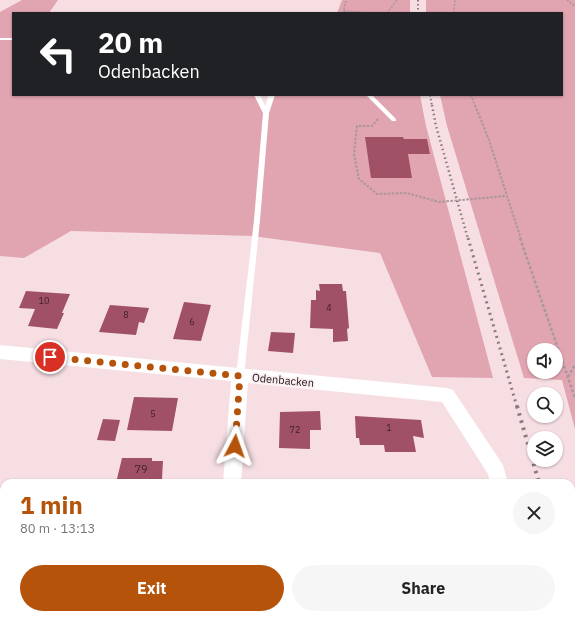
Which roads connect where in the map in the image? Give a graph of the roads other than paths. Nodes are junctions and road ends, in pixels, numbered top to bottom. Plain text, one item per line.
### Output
1 (0, 39) edge
2 (12, 39) edge
3 (258, 96) edge
4 (272, 96) edge
5 (370, 96) edge
6 (266, 113) junction
7 (394, 120) dead end
8 (0, 352) edge
9 (240, 376) junction
10 (232, 479) edge
11 (498, 479) edge

1 - 2 lane
3 - 6 lane
4 - 6 lane
5 - 7 lane
6 - 9 lane
8 - 9 street, Odenbacken
9 - 10 street
9 - 11 street, Odenbacken

